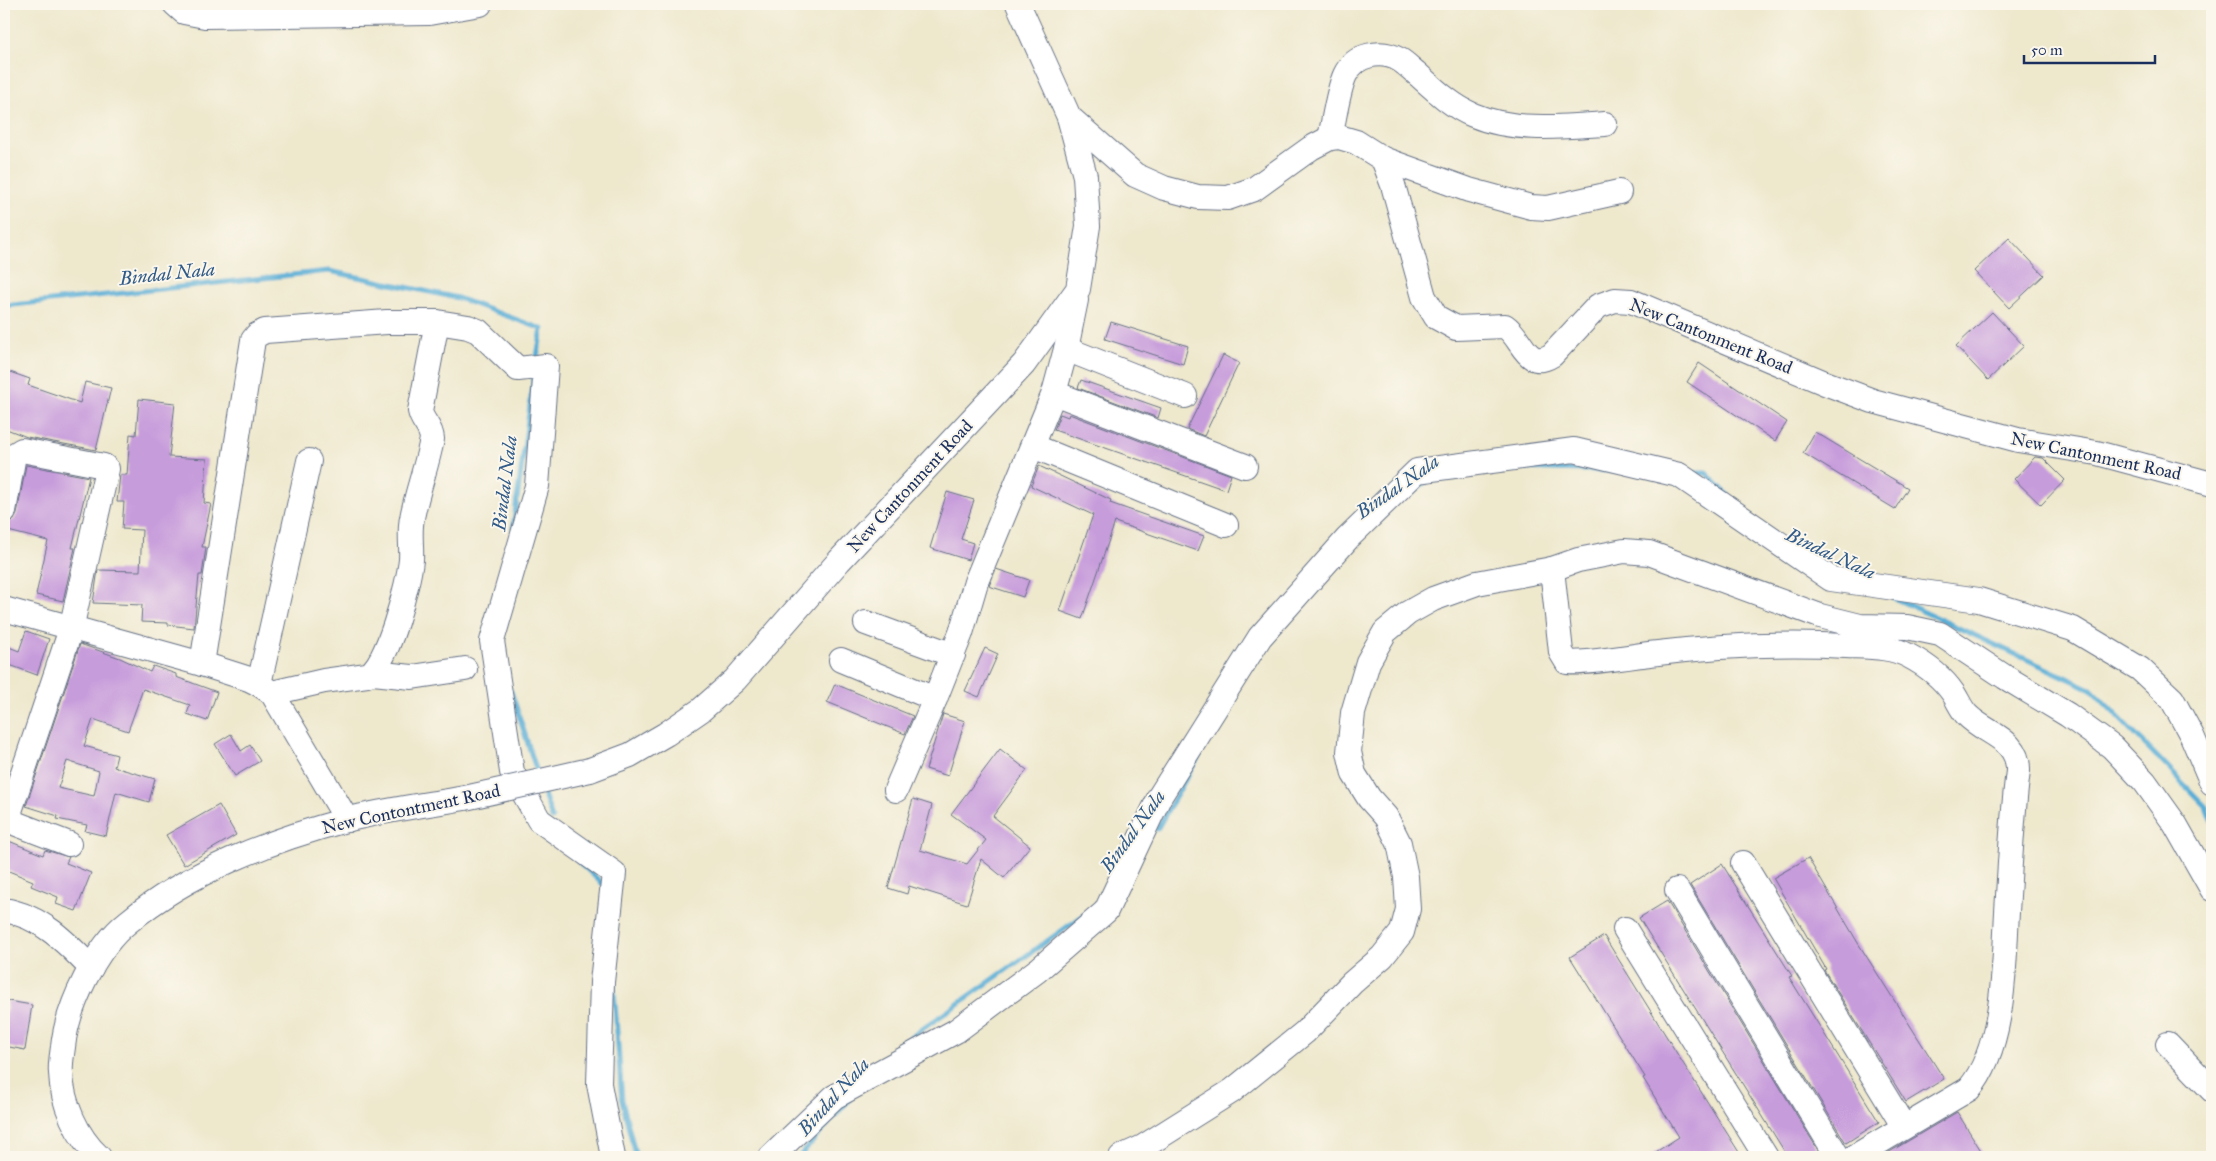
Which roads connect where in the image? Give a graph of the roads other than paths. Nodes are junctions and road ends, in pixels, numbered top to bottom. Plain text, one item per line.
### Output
1 (175, 4) edge
2 (480, 4) edge
3 (1018, 4) edge
4 (1069, 117) junction
5 (1605, 124) dead end
6 (1330, 138) junction
7 (1383, 159) junction
8 (1619, 192) dead end
9 (1078, 289) junction
10 (437, 322) junction
11 (1066, 349) junction
12 (1054, 393) junction
13 (1185, 396) dead end
14 (1033, 446) junction
15 (309, 461) dead end
16 (1245, 466) dead end
17 (2212, 484) edge
18 (4, 511) edge
19 (1226, 525) dead end
20 (1552, 569) junction
21 (4, 610) edge
22 (866, 623) dead end
23 (71, 629) junction
24 (952, 655) junction
25 (841, 660) dead end
26 (202, 664) junction
27 (465, 669) dead end
28 (373, 674) junction
29 (266, 689) junction
30 (935, 699) junction
31 (590, 770) joint
32 (2212, 783) edge
33 (896, 790) dead end
34 (347, 820) junction
35 (69, 844) dead end
36 (1743, 864) dead end
37 (2212, 889) edge
38 (1677, 890) dead end
39 (4, 910) edge
40 (1626, 928) dead end
41 (91, 968) junction
42 (2168, 1044) dead end
43 (2212, 1090) edge
44 (1904, 1127) junction
45 (99, 1157) edge
46 (613, 1157) edge
47 (771, 1157) edge
48 (1121, 1157) edge
49 (1766, 1157) edge
50 (1838, 1157) edge
51 (1854, 1157) edge

1 - 2 street
3 - 4 street, New Cantonment Road
4 - 6 street, New Cantonment Road
4 - 9 street, New Cantonment Road
5 - 6 street
6 - 7 street
7 - 8 street
7 - 17 street, New Cantonment Road
9 - 11 street
9 - 31 street, New Cantonment Road
10 - 26 street
10 - 28 street
10 - 46 street
11 - 12 street
11 - 13 street
12 - 14 street
12 - 16 street
14 - 19 street
14 - 24 street
15 - 29 street
18 - 23 street
20 - 37 street
20 - 44 street
20 - 48 street
21 - 23 street
22 - 24 street
23 - 26 street
23 - 35 street
24 - 30 street
25 - 30 street
26 - 29 street
27 - 28 street
28 - 29 street
29 - 34 street
30 - 33 street
31 - 34 street, New Contontment Road, bridge
32 - 47 street
34 - 41 street, New Contontment Road
36 - 44 street
38 - 50 street
39 - 41 street
40 - 49 street
41 - 45 street, New Contontment Road
42 - 43 street
44 - 51 street

